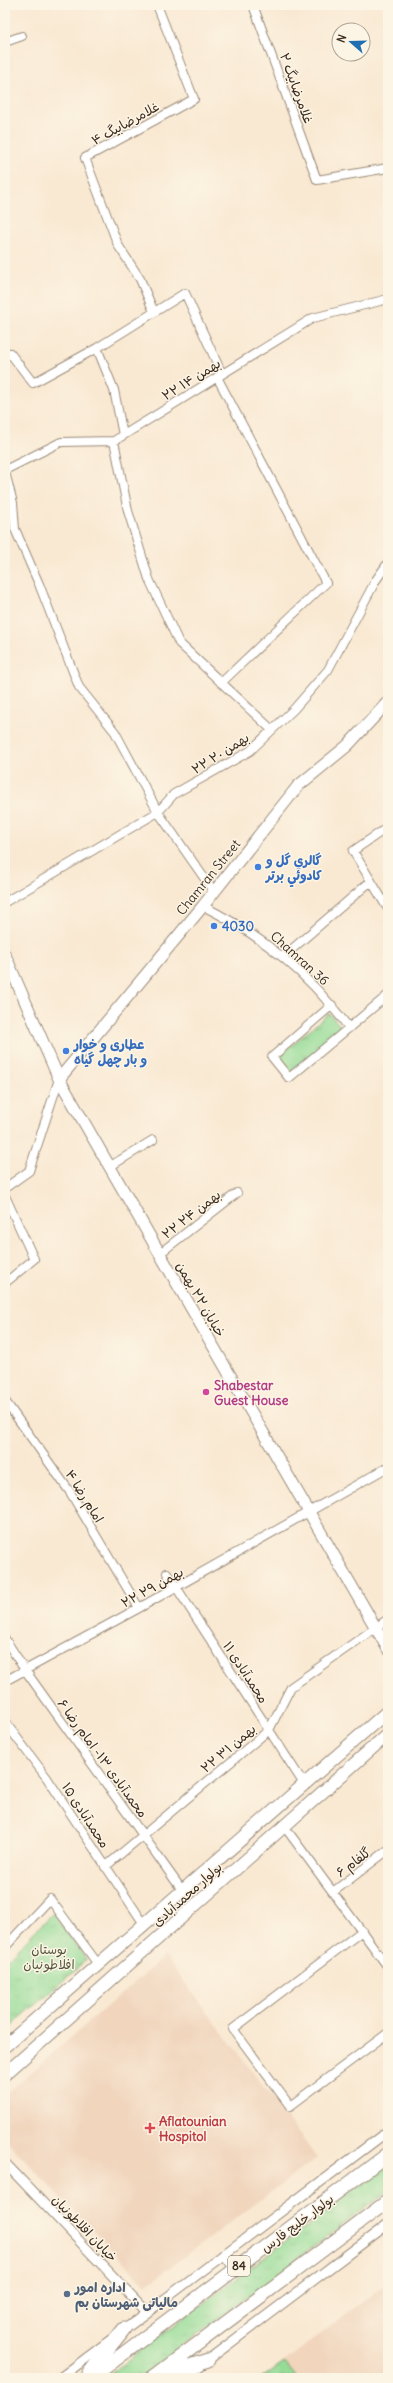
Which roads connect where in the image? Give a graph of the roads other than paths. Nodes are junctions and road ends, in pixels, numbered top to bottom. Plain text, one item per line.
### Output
1 (157, 5) edge
2 (253, 5) edge
3 (22, 36) dead end
4 (5, 42) edge
5 (388, 168) edge
6 (388, 299) edge
7 (154, 312) junction
8 (97, 348) junction
9 (5, 356) edge
10 (220, 375) junction
11 (124, 435) junction
12 (114, 441) junction
13 (5, 471) edge
14 (388, 563) edge
15 (221, 683) junction
16 (388, 702) edge
17 (272, 730) junction
18 (158, 812) junction
19 (388, 827) edge
20 (371, 881) junction
21 (214, 892) junction
22 (5, 902) edge
23 (203, 906) junction
24 (388, 909) edge
25 (5, 955) edge
26 (284, 956) junction
27 (9, 977) edge
28 (388, 995) edge
29 (332, 1004) junction
30 (349, 1028) junction
31 (59, 1079) junction
32 (153, 1140) dead end
33 (110, 1167) junction
34 (5, 1188) edge
35 (237, 1193) dead end
36 (5, 1196) edge
37 (159, 1254) junction
38 (5, 1283) edge
39 (5, 1401) edge
40 (388, 1467) edge
41 (309, 1512) junction
42 (167, 1573) dead end
43 (176, 1587) junction
44 (139, 1608) junction
45 (388, 1619) edge
46 (376, 1628) junction
47 (5, 1639) edge
48 (388, 1649) edge
49 (25, 1670) junction
50 (5, 1681) edge
51 (388, 1711) edge
52 (5, 1722) edge
53 (269, 1730) junction
54 (388, 1734) edge
55 (304, 1784) junction
56 (284, 1826) junction
57 (143, 1835) junction
58 (388, 1850) edge
59 (105, 1867) junction
60 (182, 1890) junction
61 (333, 1892) junction
62 (144, 1924) junction
63 (362, 1931) junction
64 (5, 1947) edge
65 (98, 1964) junction
66 (388, 1966) edge
67 (75, 1984) junction
68 (88, 2001) junction
69 (388, 2033) edge
70 (5, 2046) edge
71 (5, 2074) edge
72 (388, 2131) edge
73 (388, 2154) edge
74 (5, 2162) edge
75 (388, 2201) edge
76 (388, 2224) edge
77 (224, 2254) junction
78 (235, 2269) junction
79 (147, 2312) junction
80 (124, 2329) junction
81 (208, 2360) junction
82 (60, 2378) edge
83 (85, 2378) edge
84 (91, 2378) edge
85 (152, 2378) edge
86 (184, 2378) edge

1 - 7 street, غلامرضابیگ ۴
2 - 5 street, غلامرضابیگ ۲
3 - 4 street
6 - 10 street, ۲۲ بهمن ۱۴
7 - 8 street
7 - 10 street
8 - 9 street
8 - 11 street
10 - 11 street, ۲۲ بهمن ۱۴
10 - 15 street
11 - 12 street, ۲۲ بهمن ۱۴
12 - 13 street, ۲۲ بهمن ۱۴
12 - 15 street
13 - 18 street
14 - 17 street, ۲۲ بهمن ۲۰
15 - 17 street
16 - 21 main road, Chamran Street
17 - 18 street, ۲۲ بهمن ۲۰
18 - 21 street
18 - 22 street, ۲۲ بهمن ۲۰
19 - 20 street
20 - 24 street
20 - 26 street
21 - 23 main road, Chamran Street
23 - 26 street, Chamran 36
23 - 31 main road, Chamran Street
25 - 27 main road, خیابان ۲۲ بهمن
26 - 29 street, Chamran 36
27 - 31 main road, خیابان ۲۲ بهمن
28 - 30 street
29 - 30 street, Chamran 36
29 - 30 street
31 - 33 main road, خیابان ۲۲ بهمن
31 - 34 street
32 - 33 street
33 - 37 main road, خیابان ۲۲ بهمن
35 - 37 street, ۲۲ بهمن ۲۴
36 - 38 street
37 - 41 main road, خیابان ۲۲ بهمن
39 - 44 street, امام رضا ۴
40 - 41 street, ۲۲ بهمن ۲۹
41 - 43 street, ۲۲ بهمن ۲۹
41 - 46 main road, خیابان ۲۲ بهمن
42 - 43 street, محمدآبادی ۱۱
43 - 44 street, ۲۲ بهمن ۲۹
43 - 53 street, محمدآبادی ۱۱
44 - 49 street, ۲۲ بهمن ۲۹
45 - 46 street, ۲۲ بهمن ۳۱
46 - 48 main road, خیابان ۲۲ بهمن
46 - 53 street, ۲۲ بهمن ۳۱
47 - 49 street, محمدآبادی ۱۳- امام رضا ۶
49 - 50 street, ۲۲ بهمن ۲۹
49 - 57 street, محمدآبادی ۱۳- امام رضا ۶
51 - 55 main road, بولوار محمدآبادی
52 - 59 street, محمدآبادی ۱۵
53 - 55 street, محمدآبادی ۱۱
53 - 57 street, ۲۲ بهمن ۳۱
54 - 56 main road, بولوار محمدآبادی
55 - 60 main road, بولوار محمدآبادی
56 - 61 street
56 - 68 main road, بولوار محمدآبادی
57 - 59 street, ۲۲ بهمن ۳۱
57 - 60 street, محمدآبادی ۱۳- امام رضا ۶
58 - 61 street, گلفام ۶
59 - 62 street, محمدآبادی ۱۵
60 - 62 main road, بولوار محمدآبادی
61 - 63 street
62 - 65 main road, بولوار محمدآبادی
63 - 66 street
63 - 69 street
64 - 65 street
65 - 67 main road, بولوار محمدآبادی
67 - 68 main road
67 - 70 main road, بولوار محمدآبادی
68 - 71 main road, بولوار محمدآبادی
72 - 77 street
73 - 78 highway, بولوار خلیج فارس / 84
74 - 79 street, خیابان افلاطونیان
75 - 85 highway
76 - 81 street
77 - 78 street
77 - 79 street
78 - 84 highway, بولوار خلیج فارس / 84
79 - 80 street
80 - 82 street
80 - 83 highway
81 - 85 highway
81 - 86 street

